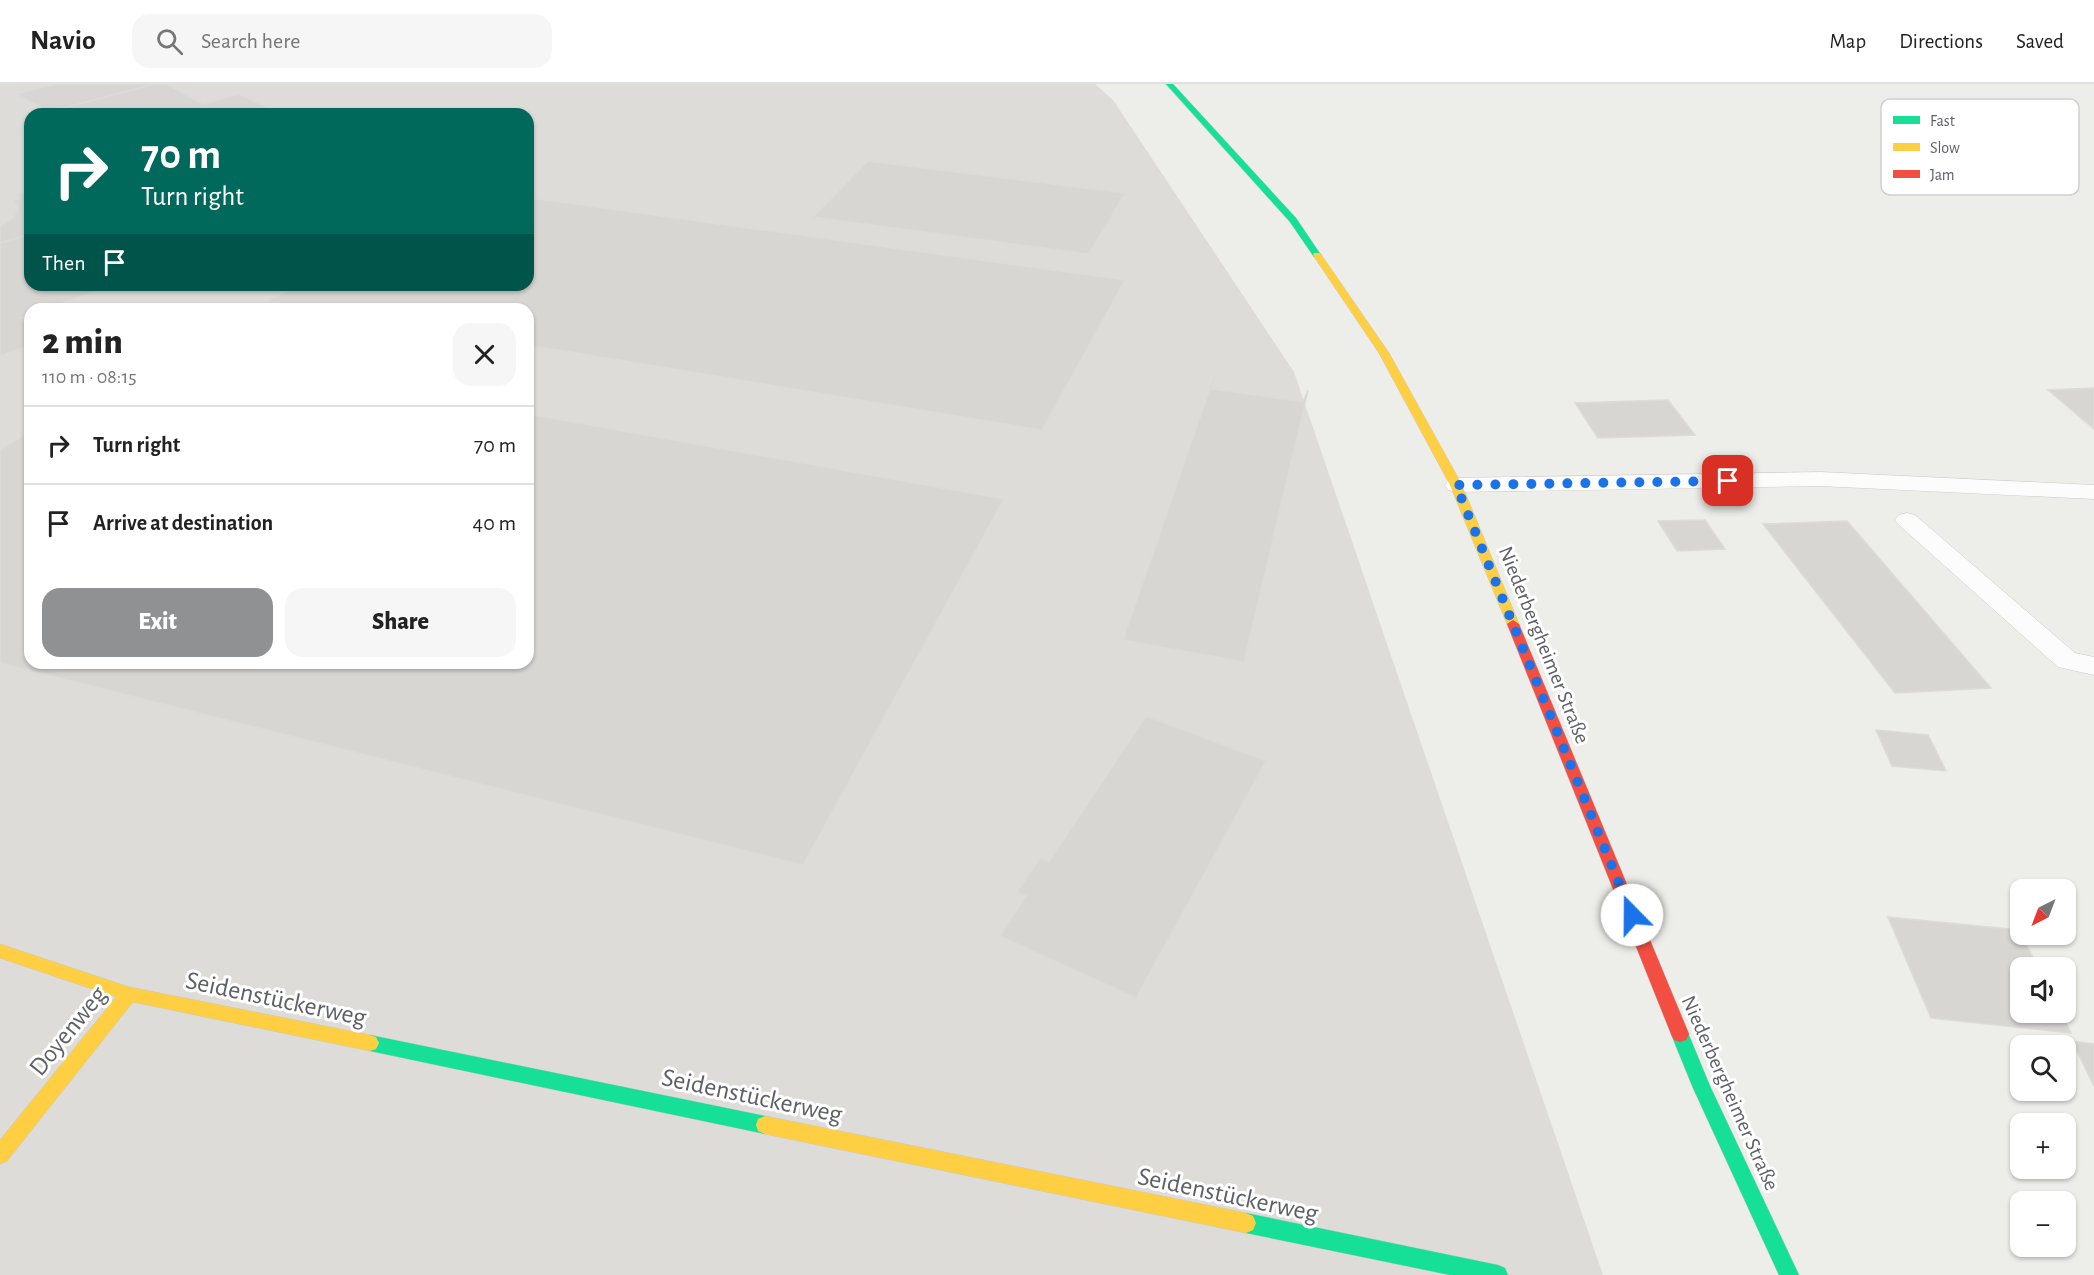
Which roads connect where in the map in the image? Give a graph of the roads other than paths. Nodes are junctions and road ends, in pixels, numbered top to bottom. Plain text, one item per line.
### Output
1 (1169, 84) edge
2 (1456, 485) junction
3 (2094, 492) edge
4 (1907, 520) dead end
5 (2094, 666) edge
6 (0, 951) edge
7 (129, 994) junction
8 (0, 1155) edge
9 (1498, 1275) edge
10 (1789, 1275) edge

1 - 2 main road, Niederbergheimer Straße
2 - 3 lane
2 - 10 main road, Niederbergheimer Straße
4 - 5 lane
6 - 7 main road, Seidenstückerweg
7 - 8 main road, Doyenweg
7 - 9 main road, Seidenstückerweg

